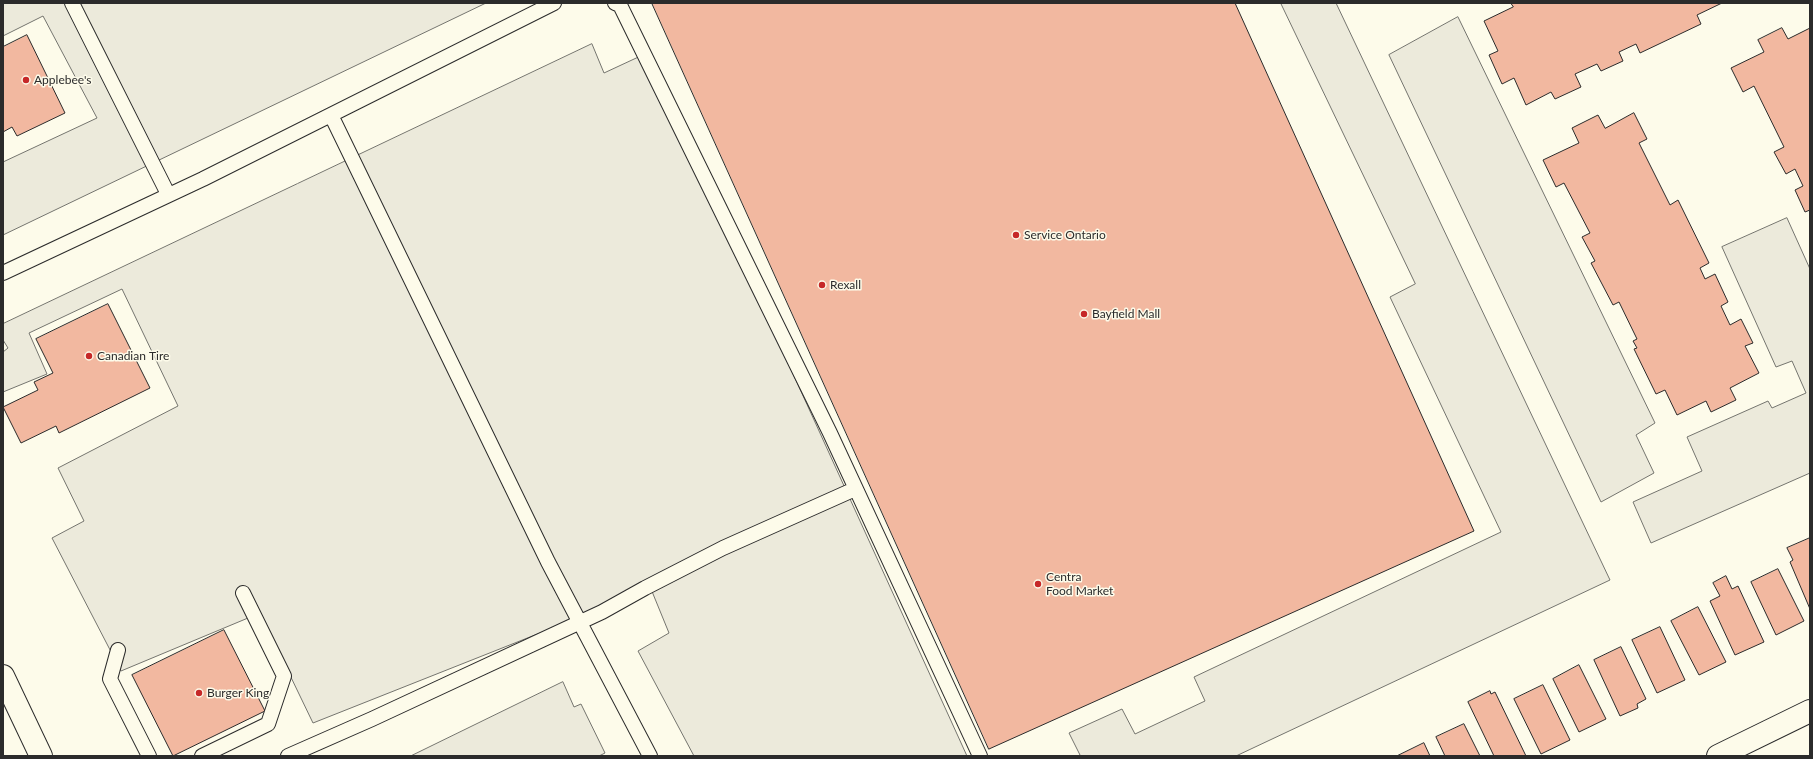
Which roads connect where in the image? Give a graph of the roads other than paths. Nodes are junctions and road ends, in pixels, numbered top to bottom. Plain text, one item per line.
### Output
1 (72, 3) edge
2 (554, 3) edge
3 (615, 3) edge
4 (331, 115) junction
5 (168, 194) junction
6 (3, 273) edge
7 (855, 489) junction
8 (243, 593) dead end
9 (579, 622) junction
10 (118, 650) dead end
11 (3, 676) edge
12 (1810, 711) edge
13 (41, 756) edge
14 (149, 756) edge
15 (202, 756) edge
16 (288, 756) edge
17 (650, 756) edge
18 (980, 756) edge
19 (1718, 756) edge

1 - 5 lane
2 - 4 lane
3 - 7 lane
4 - 5 lane
4 - 9 lane
5 - 6 lane
7 - 9 lane
7 - 18 lane
8 - 15 lane
9 - 16 lane
9 - 17 lane
10 - 14 lane
11 - 13 street
12 - 19 street

